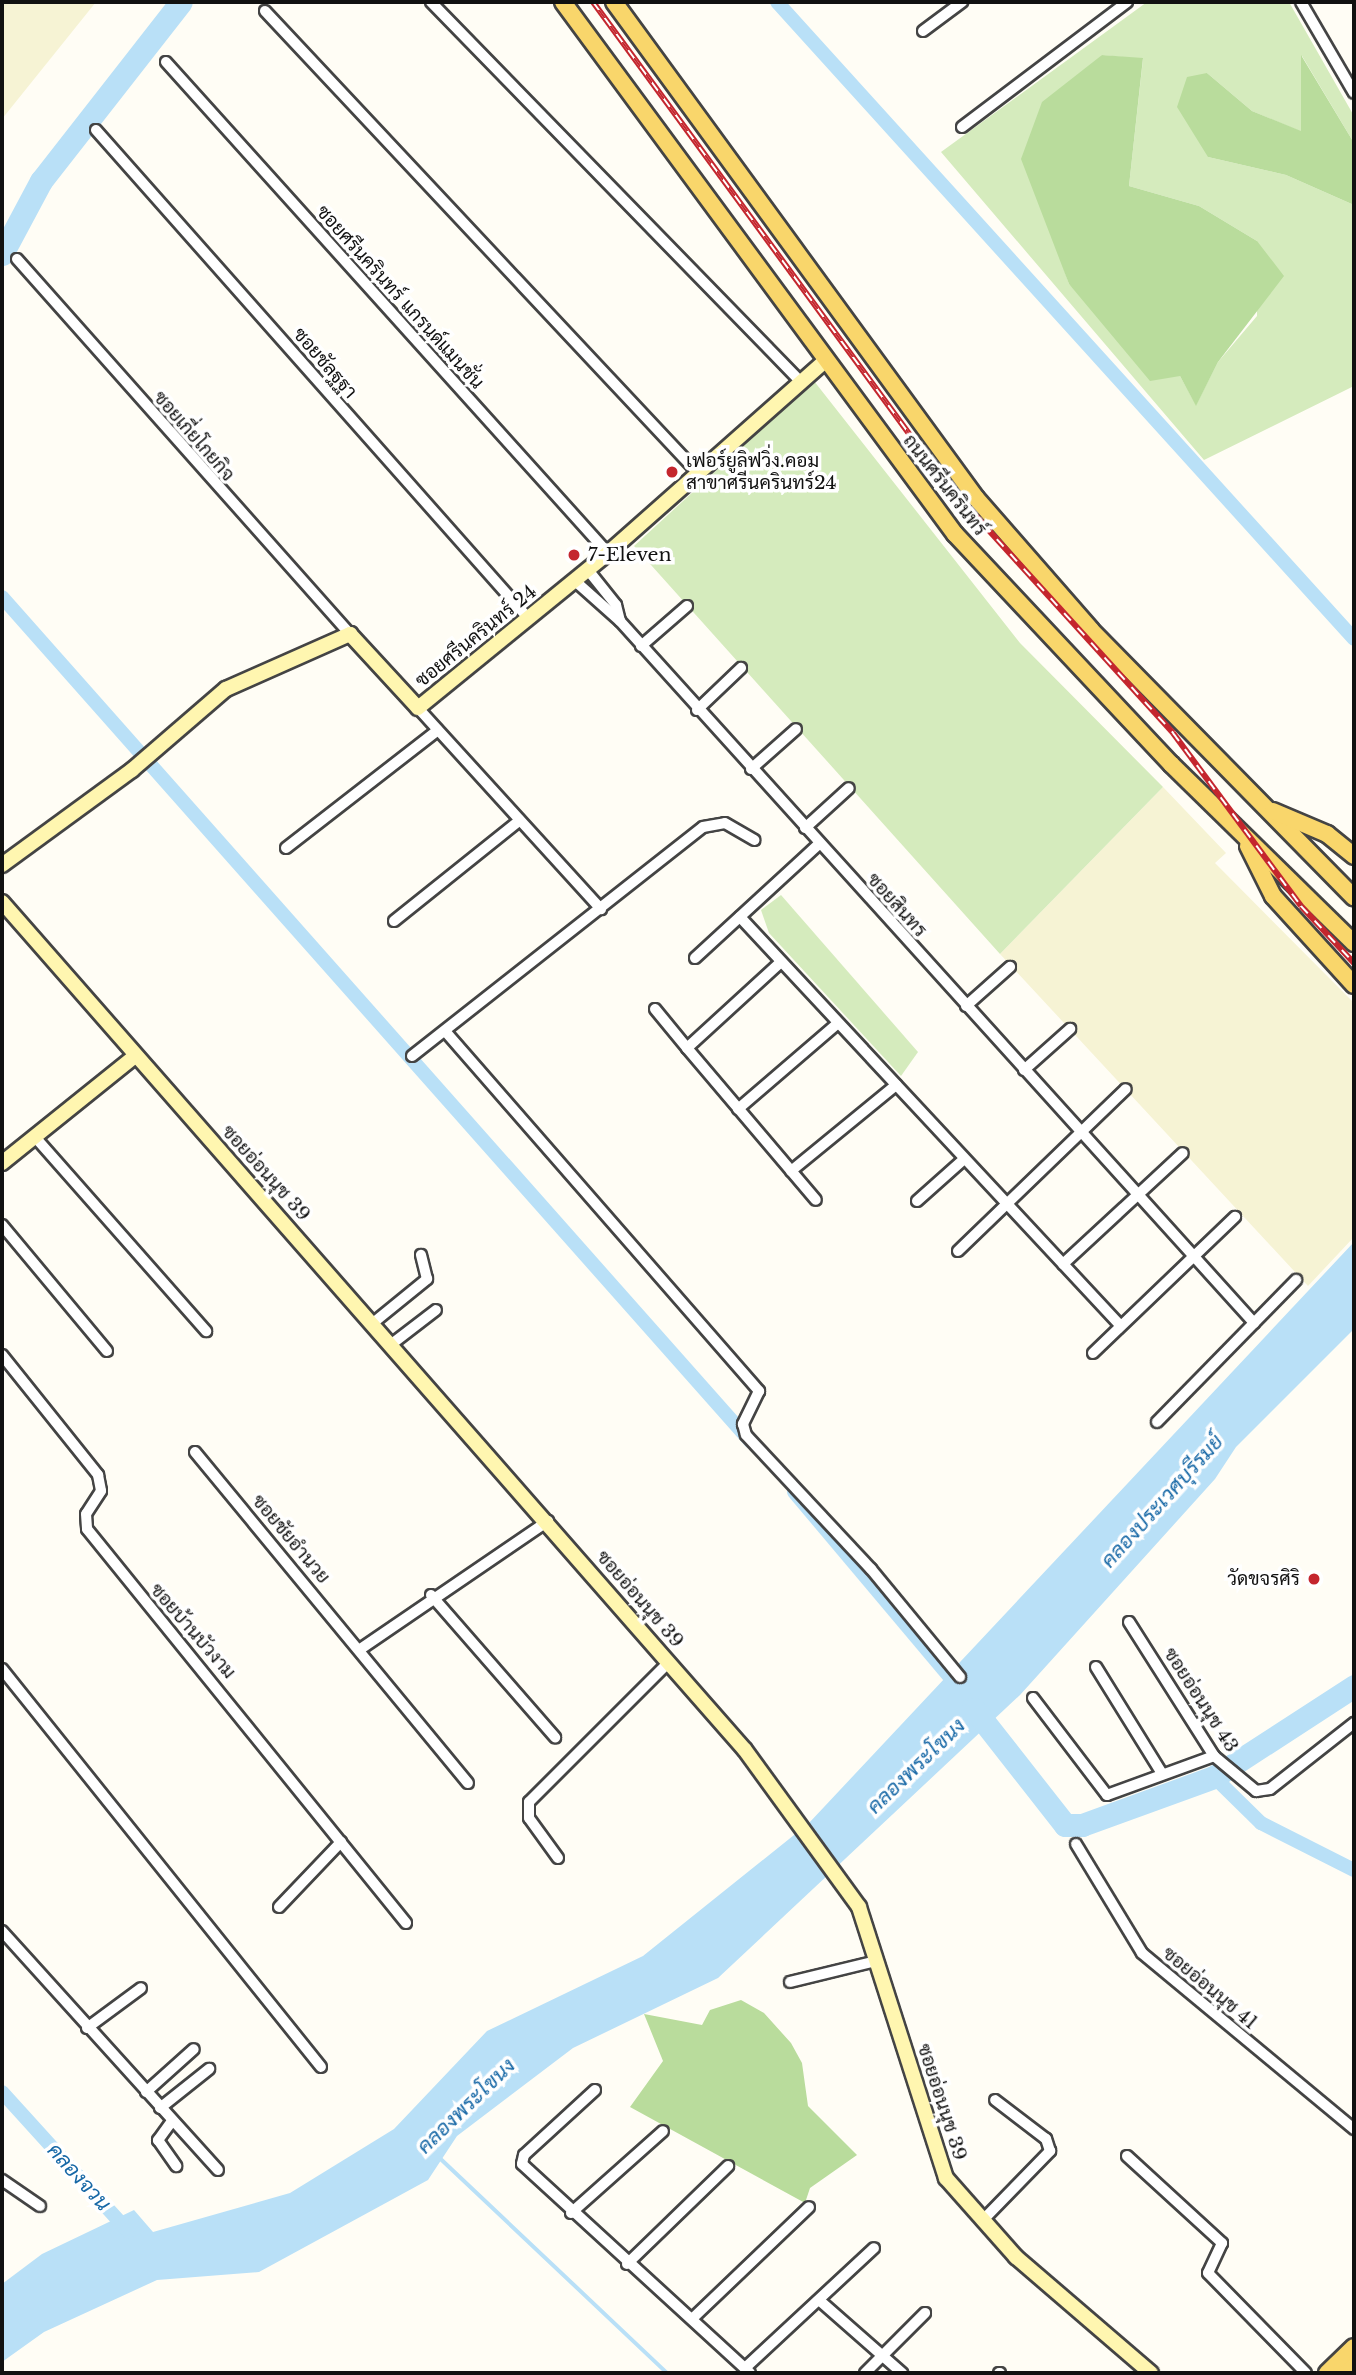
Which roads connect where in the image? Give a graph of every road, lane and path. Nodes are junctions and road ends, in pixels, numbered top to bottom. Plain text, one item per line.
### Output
1 (431, 2) edge
2 (563, 2) edge
3 (614, 2) edge
4 (962, 2) edge
5 (1127, 2) edge
6 (1301, 2) edge
7 (265, 11) dead end
8 (923, 31) dead end
9 (166, 62) dead end
10 (1354, 93) edge
11 (962, 127) dead end
12 (96, 130) dead end
13 (17, 258) dead end
14 (825, 361) junction
15 (801, 382) junction
16 (699, 474) junction
17 (608, 553) junction
18 (587, 570) junction
19 (574, 580) junction
20 (687, 606) dead end
21 (528, 618) junction
22 (620, 621) junction
23 (350, 634) junction
24 (641, 646) junction
25 (741, 668) dead end
26 (418, 708) junction
27 (697, 710) junction
28 (796, 729) dead end
29 (438, 730) junction
30 (751, 769) junction
31 (849, 788) dead end
32 (1268, 809) junction
33 (520, 820) junction
34 (805, 828) junction
35 (1244, 836) junction
36 (755, 840) dead end
37 (819, 844) junction
38 (286, 848) dead end
39 (1354, 856) edge
40 (2, 865) edge
41 (1354, 898) edge
42 (2, 902) edge
43 (601, 909) junction
44 (740, 917) junction
45 (394, 921) dead end
46 (1349, 938) edge
47 (695, 958) dead end
48 (781, 962) junction
49 (1010, 967) dead end
50 (1354, 985) edge
51 (966, 1006) junction
52 (655, 1009) dead end
53 (838, 1023) junction
54 (1070, 1029) dead end
55 (445, 1031) junction
56 (687, 1048) junction
57 (412, 1056) dead end
58 (134, 1057) junction
59 (1024, 1070) junction
60 (896, 1084) junction
61 (1126, 1089) dead end
62 (738, 1109) junction
63 (1081, 1134) junction
64 (35, 1137) junction
65 (1183, 1153) dead end
66 (963, 1160) junction
67 (2, 1163) edge
68 (791, 1171) junction
69 (1138, 1196) junction
70 (816, 1200) dead end
71 (917, 1201) dead end
72 (1008, 1205) junction
73 (1235, 1217) dead end
74 (2, 1225) edge
75 (958, 1251) dead end
76 (421, 1255) dead end
77 (1192, 1256) junction
78 (1063, 1264) junction
79 (1296, 1280) dead end
80 (436, 1310) dead end
81 (373, 1323) junction
82 (1254, 1323) junction
83 (1121, 1325) junction
84 (206, 1331) dead end
85 (393, 1343) junction
86 (107, 1351) dead end
87 (1093, 1353) dead end
88 (2, 1355) edge
89 (1157, 1422) dead end
90 (195, 1452) dead end
91 (548, 1521) junction
92 (431, 1595) junction
93 (1129, 1622) dead end
94 (359, 1650) junction
95 (669, 1662) junction
96 (1096, 1667) dead end
97 (2, 1669) edge
98 (960, 1677) dead end
99 (1033, 1698) dead end
100 (1354, 1723) edge
101 (555, 1737) dead end
102 (1214, 1756) junction
103 (1161, 1772) junction
104 (468, 1783) dead end
105 (341, 1842) junction
106 (1076, 1844) dead end
107 (558, 1858) dead end
108 (279, 1907) dead end
109 (405, 1923) dead end
110 (2, 1931) edge
111 (876, 1961) junction
112 (790, 1982) dead end
113 (141, 1987) dead end
114 (87, 2028) junction
115 (194, 2049) dead end
116 (321, 2067) dead end
117 (209, 2069) dead end
118 (595, 2090) dead end
119 (146, 2092) junction
120 (995, 2099) dead end
121 (160, 2108) junction
122 (172, 2120) junction
123 (1354, 2129) edge
124 (663, 2131) dead end
125 (1127, 2156) dead end
126 (176, 2166) dead end
127 (728, 2166) dead end
128 (218, 2170) dead end
129 (2, 2180) edge
130 (40, 2206) dead end
131 (809, 2207) dead end
132 (572, 2213) junction
133 (982, 2221) junction
134 (874, 2248) dead end
135 (627, 2264) junction
136 (819, 2301) junction
137 (925, 2313) dead end
138 (694, 2317) junction
139 (1354, 2347) edge
140 (883, 2356) junction
141 (1354, 2366) edge
142 (748, 2371) edge
143 (865, 2373) edge
144 (902, 2373) edge
145 (1151, 2373) edge
146 (1306, 2373) edge
147 (1327, 2373) edge
148 (1348, 2373) edge

1 - 15 street
2 - 14 main road, ถนนศรีนครินทร์
3 - 32 main road, ถนนศรีนครินทร์
4 - 8 street
5 - 11 street
6 - 10 street
7 - 16 street
9 - 17 street, ซอยศรีนครินทร์ แกรนด์แมนชั่น
12 - 21 street, ซอยชัลฐฐา
13 - 23 street, ซอยเกี่ยโกยกิจ
14 - 15 street, ซอยศรีนครินทร์ 24
14 - 35 main road, ถนนศรีนครินทร์
15 - 16 street, ซอยศรีนครินทร์ 24
16 - 17 street, ซอยศรีนครินทร์ 24
17 - 18 street, ซอยศรีนครินทร์ 24
18 - 19 street, ซอยศรีนครินทร์ 24
18 - 22 street
19 - 21 street, ซอยศรีนครินทร์ 24
19 - 22 street, ซอยสินทร
20 - 24 street
21 - 26 street, ซอยศรีนครินทร์ 24
22 - 24 street, ซอยสินทร
23 - 26 street, ซอยศรีนครินทร์ 24
23 - 40 street
24 - 27 street, ซอยสินทร
25 - 27 street
26 - 29 street
27 - 30 street, ซอยสินทร
28 - 30 street
29 - 33 street
29 - 38 street
30 - 34 street, ซอยสินทร
31 - 34 street
32 - 39 main road
32 - 41 main road, ถนนศรีนครินทร์
33 - 43 street
33 - 45 street
34 - 37 street, ซอยสินทร
35 - 46 main road, ถนนศรีนครินทร์
35 - 50 main road
36 - 43 street
37 - 44 street
37 - 51 street, ซอยสินทร
42 - 58 street, ซอยอ่อนนุช 39
43 - 55 street
44 - 47 street
44 - 48 street
48 - 53 street
48 - 56 street
49 - 51 street
51 - 59 street, ซอยสินทร
52 - 56 street
53 - 60 street
53 - 62 street
54 - 59 street
55 - 57 street
55 - 98 street
56 - 62 street
58 - 64 street
58 - 81 street, ซอยอ่อนนุช 39
59 - 63 street, ซอยสินทร
60 - 66 street
60 - 68 street
61 - 63 street
62 - 68 street
63 - 69 street, ซอยสินทร
63 - 72 street
64 - 67 street
64 - 84 street
65 - 69 street
66 - 71 street
66 - 72 street
68 - 70 street
69 - 77 street, ซอยสินทร
69 - 78 street
72 - 75 street
72 - 78 street
73 - 77 street
74 - 86 street
76 - 81 street
77 - 82 street, ซอยสินทร
77 - 83 street
78 - 83 street
79 - 82 street
80 - 85 street
81 - 85 street, ซอยอ่อนนุช 39
82 - 89 street
83 - 87 street
85 - 91 street, ซอยอ่อนนุช 39
88 - 105 street, ซอยบ้านบัวงาม
90 - 94 street, ซอยชัยอำนวย
91 - 92 street
91 - 95 street, ซอยอ่อนนุช 39
92 - 94 street
92 - 101 street
93 - 102 street, ซอยอ่อนนุช 43
94 - 104 street, ซอยชัยอำนวย
95 - 107 street
95 - 111 street, ซอยอ่อนนุช 39
96 - 103 street
97 - 116 street
99 - 103 street
100 - 102 street, ซอยอ่อนนุช 43
102 - 103 street
105 - 108 street
105 - 109 street, ซอยบ้านบัวงาม
106 - 123 street, ซอยอ่อนนุช 41
110 - 114 street
111 - 112 street
111 - 133 street, ซอยอ่อนนุช 39
113 - 114 street
114 - 119 street
115 - 119 street
117 - 121 street
118 - 132 street
119 - 121 street
120 - 133 street
121 - 122 street
122 - 126 street
122 - 128 street
124 - 132 street
125 - 146 street
127 - 135 street
129 - 130 street
131 - 138 street
132 - 135 street
133 - 145 street, ซอยอ่อนนุช 39
134 - 136 street
135 - 138 street
136 - 140 street
136 - 142 street
137 - 140 street
138 - 142 street
139 - 147 main road
140 - 143 street
140 - 144 street
141 - 148 main road

